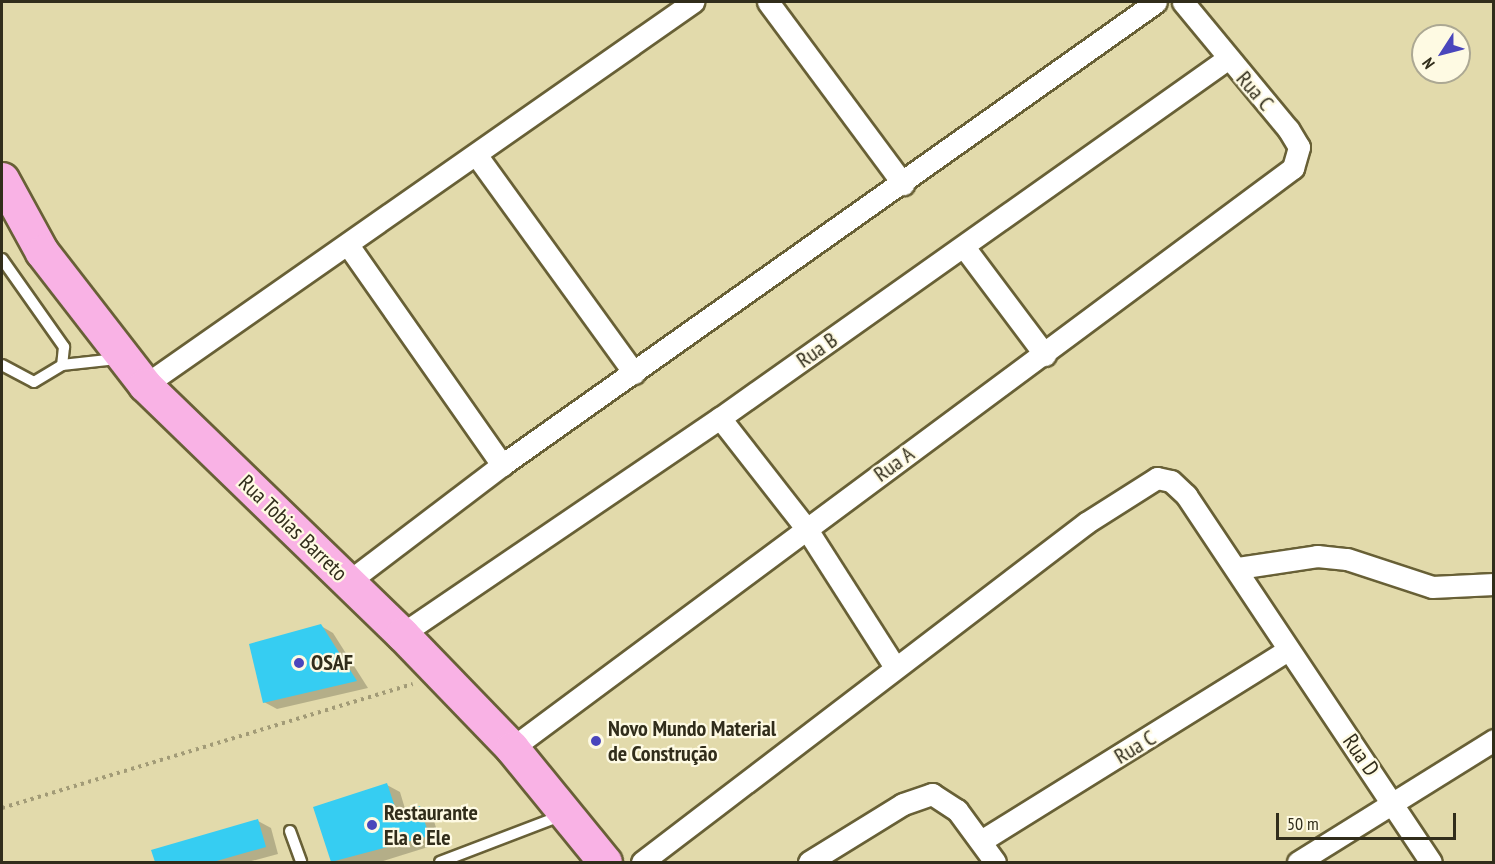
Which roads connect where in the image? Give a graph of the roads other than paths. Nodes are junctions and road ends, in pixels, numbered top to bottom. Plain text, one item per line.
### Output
1 (693, 2) edge
2 (768, 2) edge
3 (1156, 2) edge
4 (1183, 2) edge
5 (1227, 59) junction
6 (477, 156) junction
7 (2, 179) edge
8 (1275, 180) joint
9 (903, 184) junction
10 (348, 244) junction
11 (964, 247) junction
12 (2, 259) edge
13 (1045, 355) junction
14 (123, 359) junction
15 (2, 365) edge
16 (62, 365) junction
17 (634, 373) junction
18 (145, 385) junction
19 (720, 418) junction
20 (502, 465) junction
21 (806, 528) junction
22 (1238, 568) junction
23 (348, 582) junction
24 (1494, 584) edge
25 (402, 634) junction
26 (1288, 650) junction
27 (895, 667) junction
28 (1494, 740) edge
29 (512, 748) junction
30 (1393, 803) junction
31 (565, 814) junction
32 (290, 831) dead end
33 (981, 841) junction
34 (301, 862) edge
35 (440, 862) edge
36 (604, 862) edge
37 (642, 862) edge
38 (810, 862) edge
39 (995, 862) edge
40 (1298, 862) edge
41 (1431, 862) edge

1 - 6 street
2 - 9 street
3 - 9 street
4 - 5 street, Rua C
5 - 8 street, Rua C
5 - 11 street, Rua B
6 - 10 street
6 - 17 street
7 - 14 main road, Rua Tobias Barreto
8 - 13 street, Rua A
9 - 17 street
10 - 18 street
10 - 20 street
11 - 13 street
11 - 19 street, Rua B
12 - 16 lane
13 - 21 street, Rua A
14 - 16 lane
14 - 18 main road, Rua Tobias Barreto
15 - 16 lane
17 - 20 street
18 - 23 main road, Rua Tobias Barreto
19 - 21 street
19 - 25 street, Rua B
20 - 23 street
21 - 27 street
21 - 29 street, Rua A
22 - 24 street
22 - 26 street
22 - 27 street
23 - 25 main road, Rua Tobias Barreto
25 - 29 main road, Rua Tobias Barreto
26 - 30 street, Rua D
26 - 33 street, Rua C
27 - 37 street
28 - 30 street
29 - 31 main road, Rua Tobias Barreto
30 - 40 street
30 - 41 street, Rua D
31 - 35 lane
31 - 36 main road, Rua Tobias Barreto
32 - 34 lane
33 - 38 street
33 - 39 street

